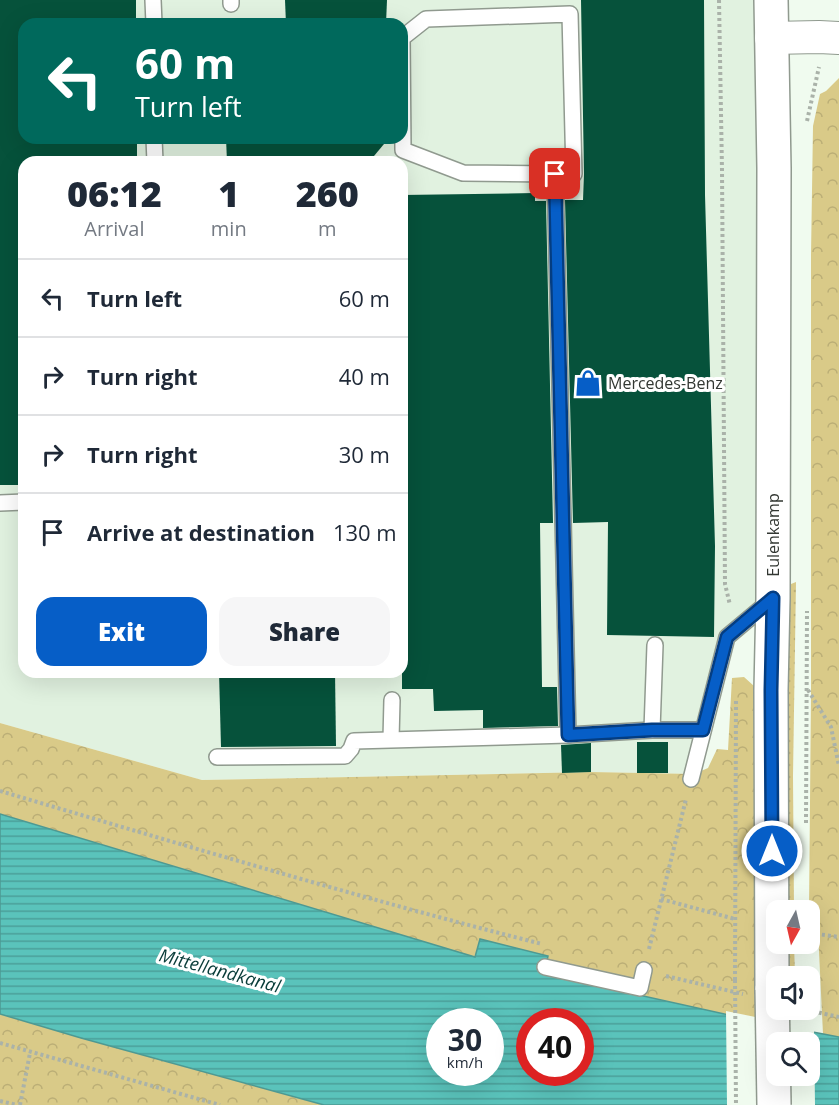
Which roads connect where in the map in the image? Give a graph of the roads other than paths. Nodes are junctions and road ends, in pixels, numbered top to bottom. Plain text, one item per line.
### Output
1 (153, 0) edge
2 (771, 0) edge
3 (154, 18) edge
4 (408, 33) edge
5 (771, 38) junction
6 (839, 38) edge
7 (403, 144) edge
8 (574, 174) dead end
9 (0, 502) edge
10 (18, 502) edge
11 (773, 598) junction
12 (656, 645) dead end
13 (392, 700) dead end
14 (652, 730) junction
15 (703, 730) junction
16 (568, 735) junction
17 (391, 739) junction
18 (217, 757) dead end
19 (691, 779) road end
20 (545, 967) dead end
21 (644, 970) road end
22 (774, 1105) edge

1 - 3 lane
2 - 5 street, Eulenkamp
4 - 8 lane
5 - 6 street
5 - 11 street, Eulenkamp
7 - 16 lane
9 - 10 lane
11 - 15 lane
11 - 22 street, Eulenkamp, bridge
12 - 14 lane
13 - 17 lane
14 - 15 lane
14 - 16 lane
15 - 19 lane
16 - 17 lane
17 - 18 lane
20 - 21 lane

